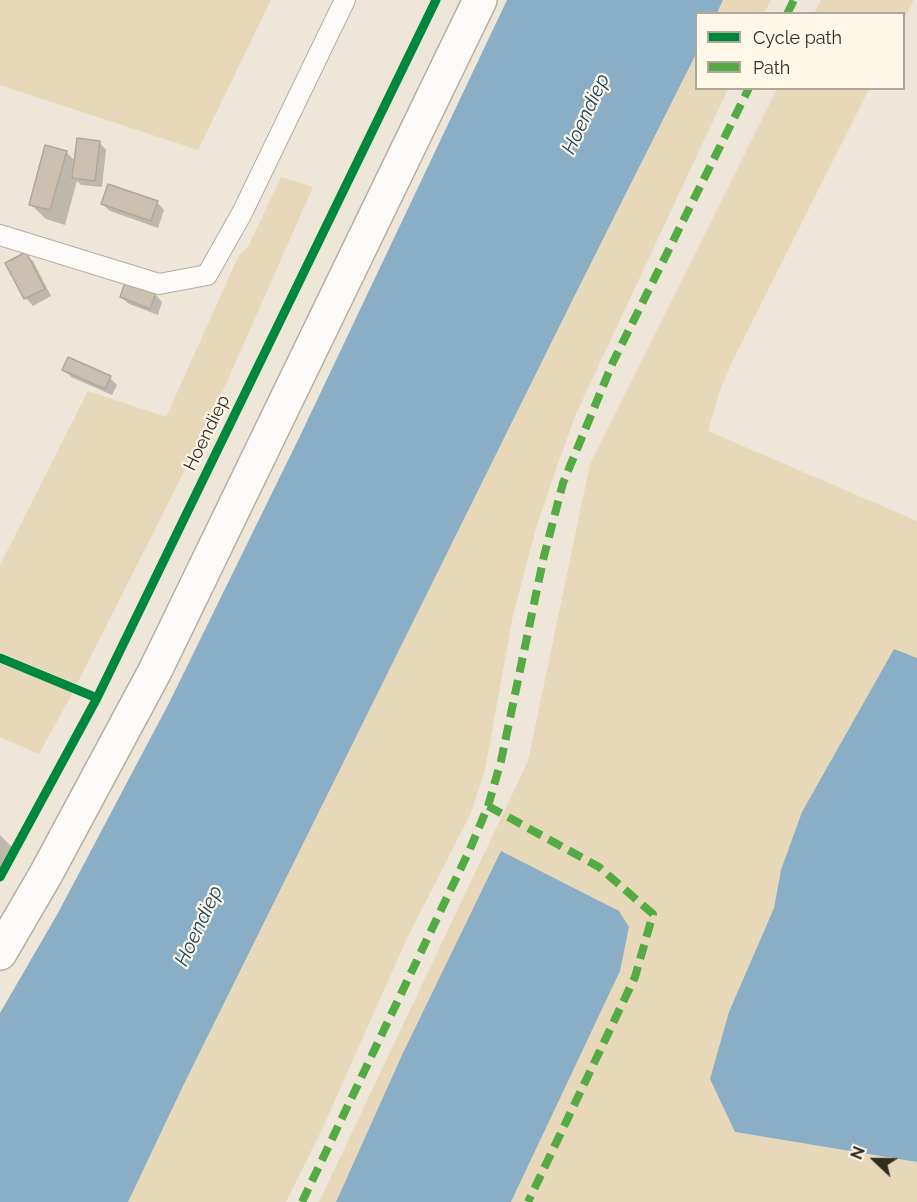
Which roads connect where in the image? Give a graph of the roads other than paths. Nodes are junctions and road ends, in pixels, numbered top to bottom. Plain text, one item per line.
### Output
1 (345, 0) edge
2 (476, 1) edge
3 (0, 235) edge
4 (0, 952) edge

1 - 3 lane
2 - 4 main road

